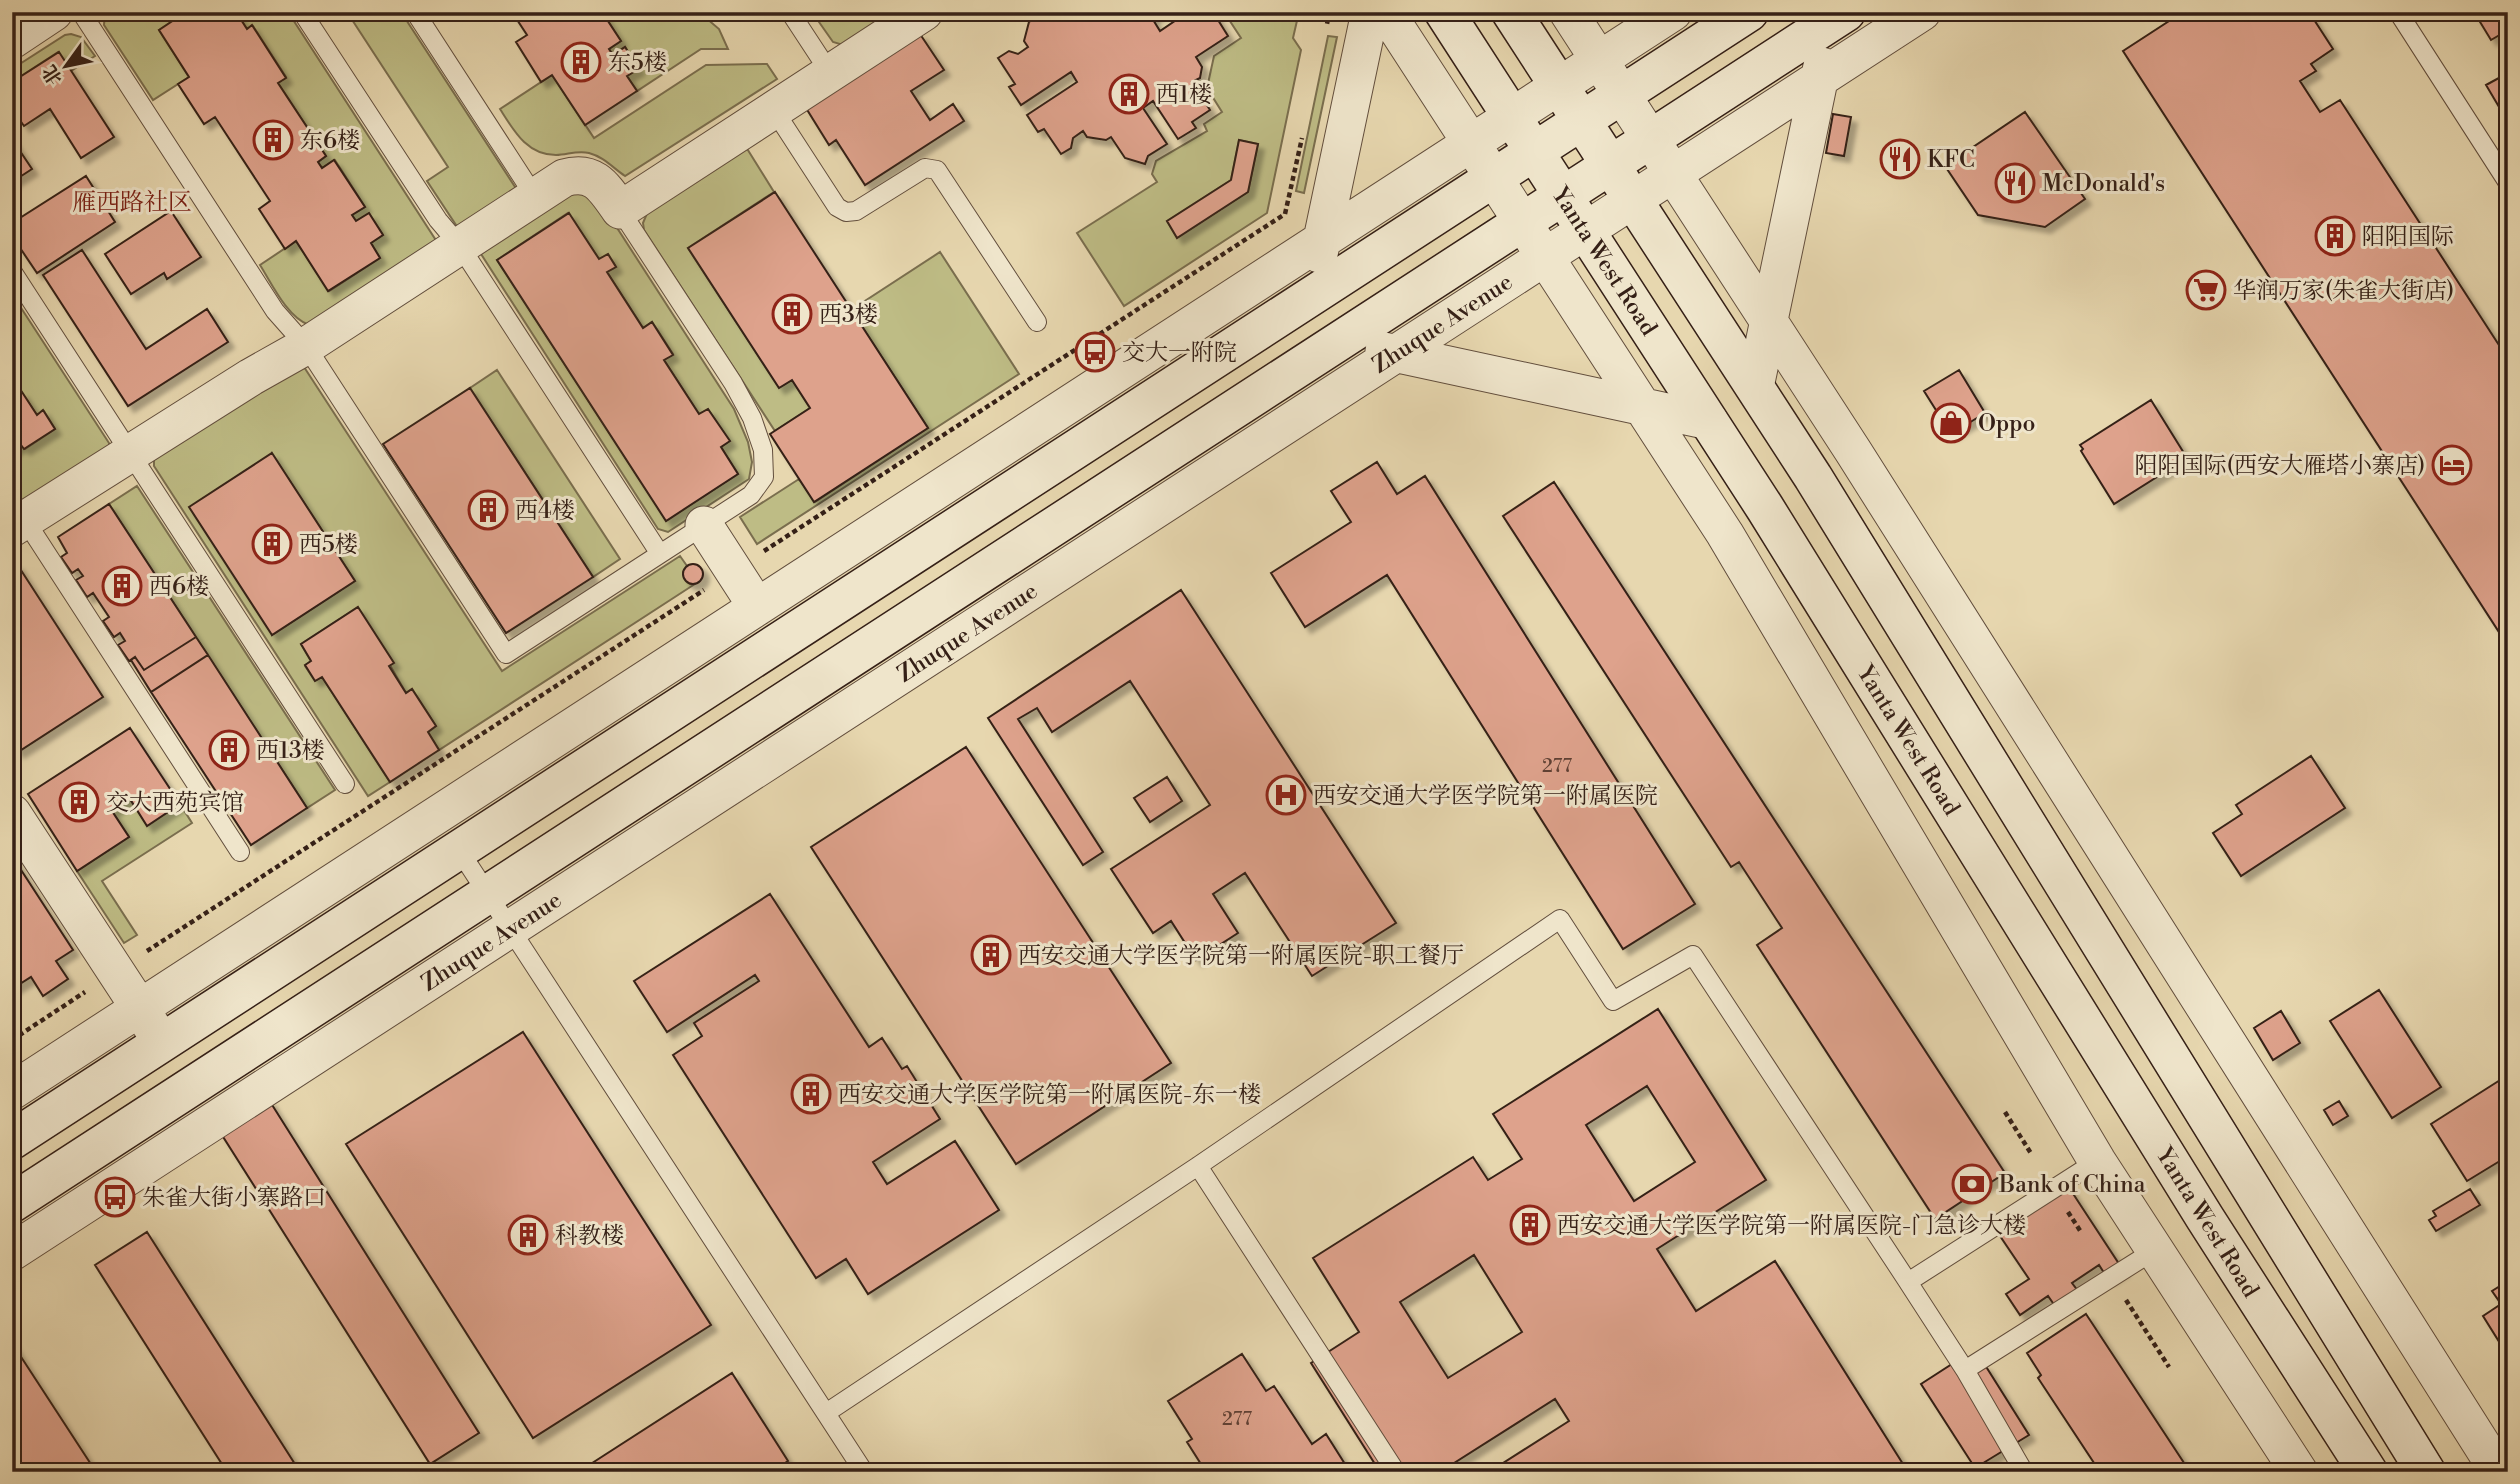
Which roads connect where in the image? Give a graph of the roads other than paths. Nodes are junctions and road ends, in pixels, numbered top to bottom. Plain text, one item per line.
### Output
1 (54, 12) edge
2 (81, 12) edge
3 (302, 12) edge
4 (415, 12) edge
5 (790, 12) edge
6 (924, 12) edge
7 (1370, 12) edge
8 (1386, 12) edge
9 (1444, 12) edge
10 (1511, 12) edge
11 (1568, 12) edge
12 (1673, 12) edge
13 (1749, 12) edge
14 (1922, 12) edge
15 (2398, 12) edge
16 (1838, 17) edge
17 (12, 40) edge
18 (1599, 60) junction
19 (830, 74) junction
20 (1819, 79) junction
21 (1559, 86) junction
22 (1622, 95) junction
23 (774, 110) junction
24 (1512, 117) junction
25 (1582, 121) junction
26 (1651, 139) junction
27 (1471, 143) junction
28 (1534, 152) junction
29 (1610, 165) junction
30 (1673, 174) junction
31 (1493, 178) junction
32 (2508, 183) edge
33 (1563, 196) junction
34 (535, 197) junction
35 (1633, 200) junction
36 (620, 210) junction
37 (1522, 222) junction
38 (1586, 230) junction
39 (1322, 240) junction
40 (460, 246) junction
41 (1545, 257) junction
42 (12, 271) edge
43 (1310, 297) junction
44 (1768, 320) junction
45 (1037, 322) dead end
46 (1339, 341) junction
47 (306, 346) junction
48 (1396, 353) junction
49 (1755, 387) junction
50 (1642, 407) junction
51 (1709, 421) junction
52 (131, 454) junction
53 (18, 524) edge
54 (704, 525) junction
55 (660, 554) junction
56 (757, 607) junction
57 (345, 784) dead end
58 (12, 813) edge
59 (459, 850) junction
60 (240, 852) dead end
61 (487, 895) junction
62 (510, 929) junction
63 (139, 1008) junction
64 (162, 1043) junction
65 (12, 1091) edge
66 (12, 1140) edge
67 (2097, 1161) junction
68 (1198, 1166) junction
69 (12, 1203) edge
70 (2155, 1250) junction
71 (12, 1252) edge
72 (1908, 1282) junction
73 (1965, 1370) junction
74 (826, 1413) junction
75 (864, 1472) edge
76 (1396, 1472) edge
77 (2024, 1472) edge
78 (2299, 1472) edge
79 (2368, 1472) edge
80 (2426, 1472) edge
81 (2499, 1472) edge

1 - 17 street
2 - 47 lane
3 - 40 lane
4 - 34 lane
5 - 19 lane
6 - 19 street
7 - 39 street
8 - 27 street
9 - 24 main road, Yanta West Road
10 - 21 main road
11 - 18 street
12 - 18 street
13 - 22 main road
14 - 20 street, Zhuque Avenue
15 - 32 lane
16 - 20 street
16 - 26 main road, Zhuque Avenue
18 - 21 street
18 - 22 street
19 - 23 street
20 - 30 street, Zhuque Avenue
20 - 44 street
21 - 24 street
21 - 25 main road
22 - 25 main road
22 - 26 street
23 - 36 street
23 - 45 lane
24 - 27 street
24 - 28 main road, Yanta West Road
25 - 28 main road
25 - 29 main road
26 - 29 main road, Zhuque Avenue
26 - 30 street
27 - 31 street
27 - 39 street
28 - 31 main road
28 - 33 main road, Yanta West Road
29 - 33 main road, Zhuque Avenue
29 - 35 main road
30 - 35 street, Zhuque Avenue
30 - 44 street
31 - 37 street
31 - 43 main road
33 - 37 main road, Zhuque Avenue
33 - 38 main road, Yanta West Road
34 - 36 street
34 - 40 street
35 - 38 street, Zhuque Avenue
35 - 49 main road
36 - 54 lane
37 - 41 street
37 - 46 main road, Zhuque Avenue
38 - 41 street, Zhuque Avenue
38 - 51 main road, Yanta West Road
39 - 43 street
39 - 56 street
40 - 47 street
40 - 55 lane
41 - 48 street, Zhuque Avenue
41 - 50 street
42 - 52 lane
43 - 59 main road
44 - 49 street
44 - 81 street
46 - 48 street
46 - 61 main road, Zhuque Avenue
47 - 52 street
47 - 55 lane
48 - 50 street
48 - 62 street, Zhuque Avenue
49 - 80 main road
50 - 51 street
50 - 67 street
51 - 79 main road, Yanta West Road
52 - 53 street
52 - 57 lane
53 - 60 lane
54 - 55 lane
54 - 56 street
56 - 63 street
58 - 63 street
59 - 61 lane
59 - 64 main road
61 - 62 lane
61 - 69 main road, Zhuque Avenue
62 - 71 street, Zhuque Avenue
62 - 74 lane
63 - 64 street
63 - 65 street
64 - 66 main road
67 - 70 street
67 - 72 lane
68 - 72 lane
68 - 74 lane
68 - 76 lane
70 - 73 lane
70 - 78 street
72 - 73 lane
73 - 77 lane
74 - 75 lane

